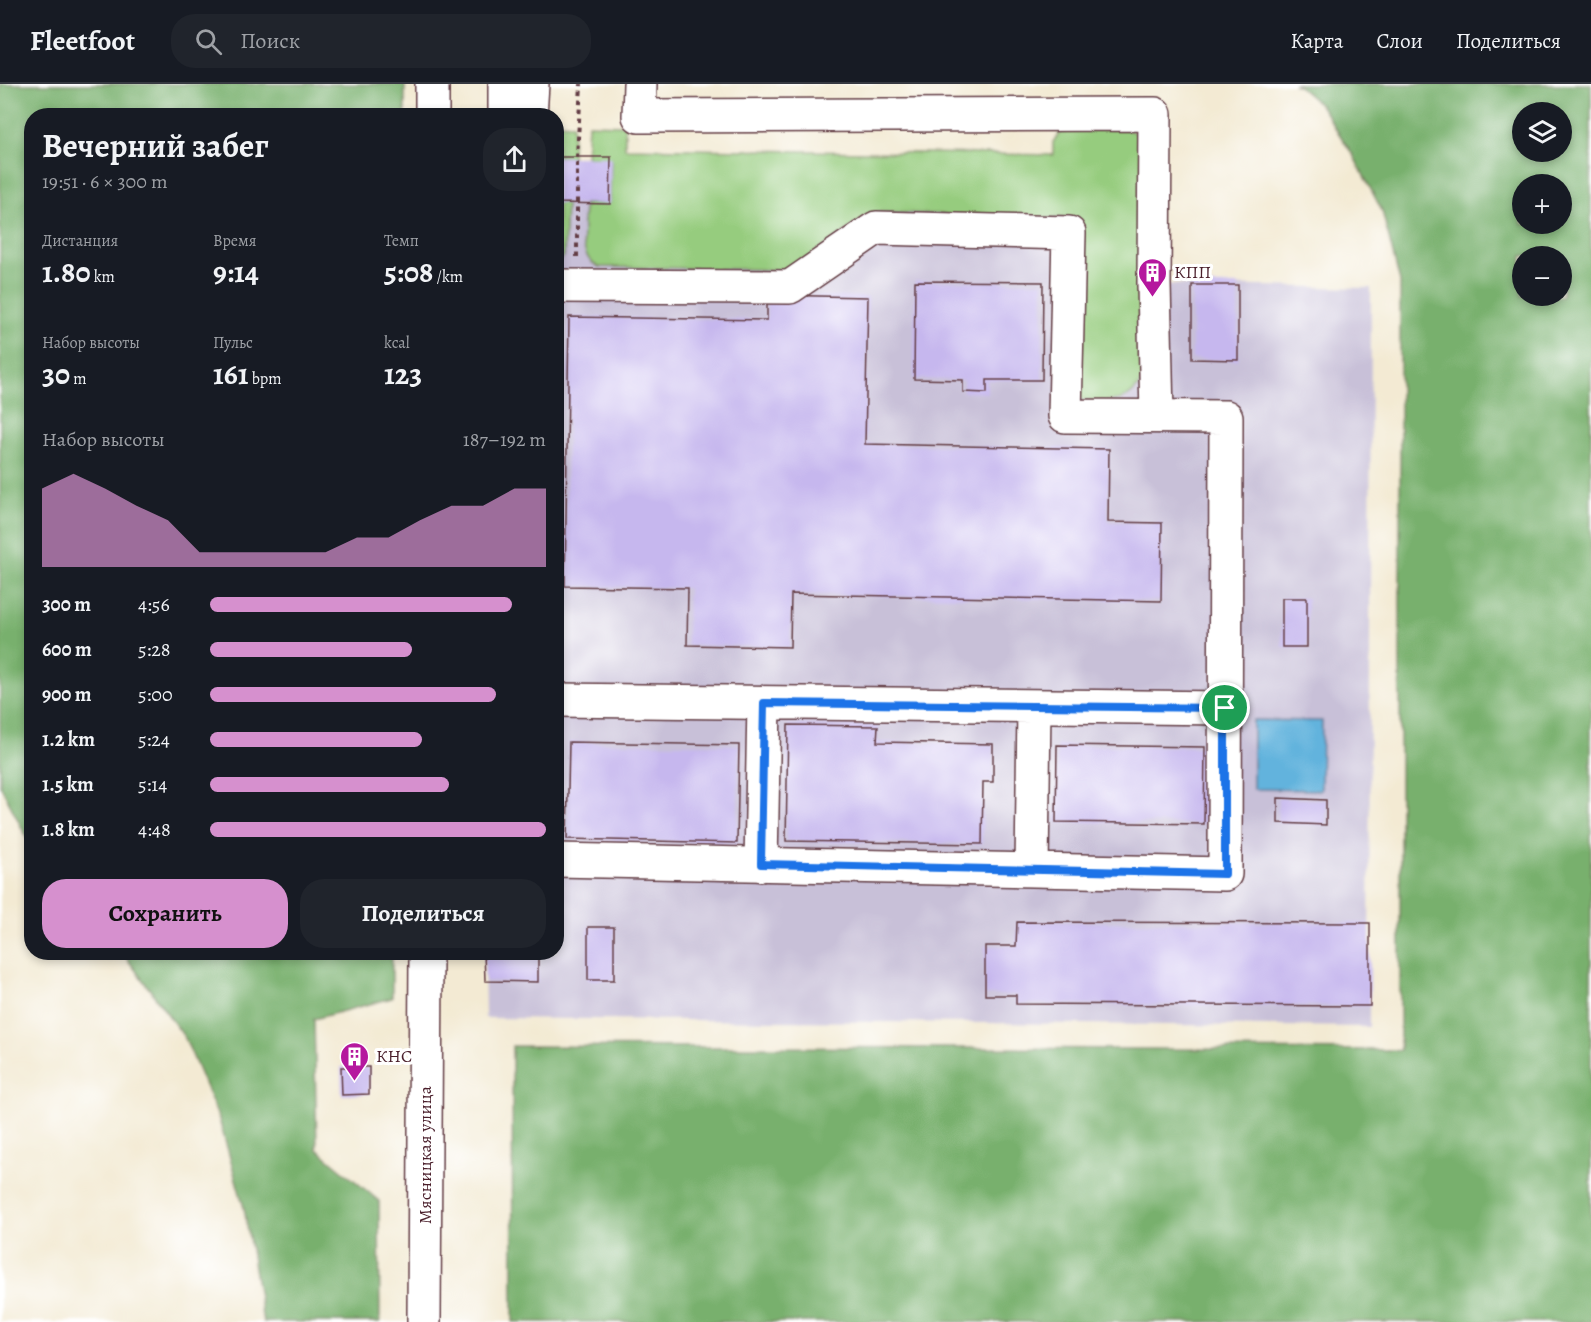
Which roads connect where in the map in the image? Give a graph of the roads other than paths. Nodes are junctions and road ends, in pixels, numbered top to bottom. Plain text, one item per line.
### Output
1 (432, 84) edge
2 (505, 84) edge
3 (531, 84) edge
4 (640, 84) edge
5 (432, 108) edge
6 (505, 108) edge
7 (530, 108) edge
8 (567, 286) edge
9 (1157, 416) junction
10 (564, 700) edge
11 (764, 703) junction
12 (1034, 706) junction
13 (1225, 708) junction
14 (564, 860) edge
15 (761, 864) junction
16 (1032, 870) junction
17 (426, 960) edge
18 (424, 1322) edge

1 - 5 street
2 - 6 street
3 - 7 street
4 - 9 street
8 - 9 street
9 - 13 street
10 - 11 street
11 - 12 street
11 - 15 street
12 - 13 street
12 - 16 street
13 - 16 street
14 - 15 street
15 - 16 street
17 - 18 street, Мясницкая улица

